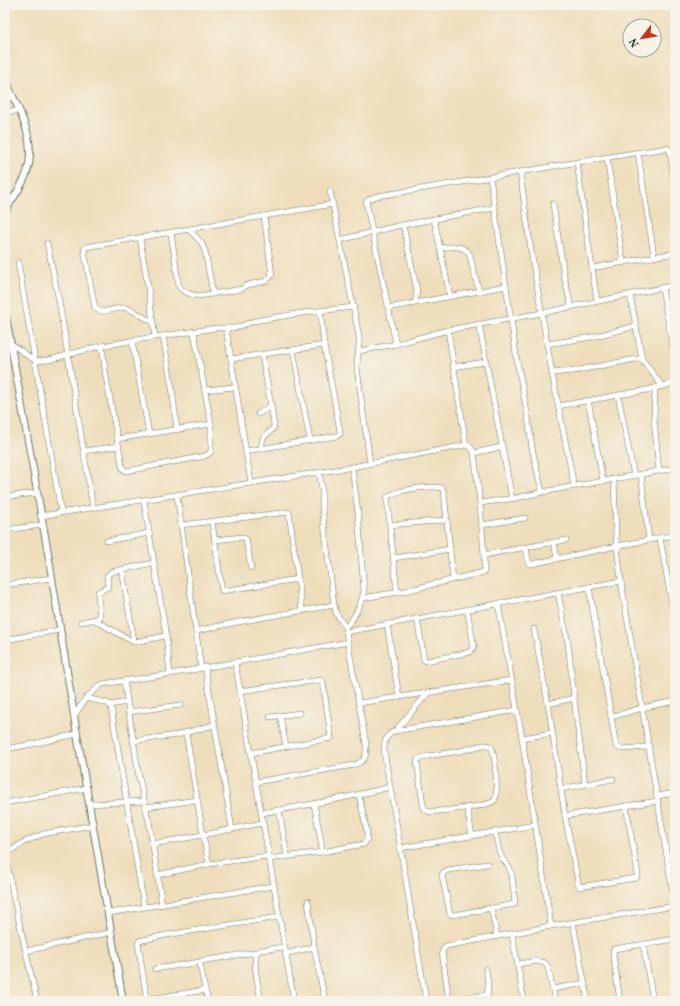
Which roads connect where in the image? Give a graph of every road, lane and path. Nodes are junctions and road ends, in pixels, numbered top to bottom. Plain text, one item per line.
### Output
1 (5, 79) edge
2 (18, 111) junction
3 (5, 112) edge
4 (638, 152) junction
5 (607, 158) junction
6 (577, 162) junction
7 (520, 172) junction
8 (490, 177) junction
9 (675, 186) edge
10 (330, 191) dead end
11 (333, 204) junction
12 (553, 204) dead end
13 (494, 208) junction
14 (5, 212) edge
15 (264, 216) junction
16 (434, 219) junction
17 (403, 225) junction
18 (189, 230) junction
19 (372, 232) junction
20 (171, 233) junction
21 (140, 238) junction
22 (340, 240) junction
23 (47, 243) dead end
24 (440, 248) junction
25 (675, 253) edge
26 (654, 256) junction
27 (18, 262) dead end
28 (623, 262) junction
29 (592, 268) junction
30 (675, 285) edge
31 (506, 286) junction
32 (662, 288) junction
33 (479, 291) junction
34 (213, 294) junction
35 (630, 294) junction
36 (450, 296) junction
37 (597, 301) junction
38 (414, 303) junction
39 (571, 306) junction
40 (354, 307) junction
41 (388, 308) junction
42 (320, 311) junction
43 (5, 312) edge
44 (542, 313) junction
45 (510, 318) junction
46 (152, 321) junction
47 (479, 324) junction
48 (636, 326) junction
49 (226, 328) junction
50 (448, 330) junction
51 (194, 332) junction
52 (163, 336) junction
53 (154, 337) junction
54 (132, 341) junction
55 (10, 343) junction
56 (396, 344) junction
57 (548, 344) junction
58 (324, 345) junction
59 (102, 346) junction
60 (293, 350) junction
61 (359, 351) junction
62 (67, 355) junction
63 (262, 355) junction
64 (230, 359) junction
65 (675, 359) edge
66 (35, 360) junction
67 (642, 360) junction
68 (485, 362) junction
69 (453, 367) junction
70 (552, 373) junction
71 (675, 383) edge
72 (662, 386) junction
73 (235, 387) junction
74 (655, 388) junction
75 (205, 390) junction
76 (618, 395) junction
77 (588, 400) junction
78 (271, 406) junction
79 (558, 406) junction
80 (258, 414) dead end
81 (211, 424) junction
82 (177, 429) junction
83 (149, 434) junction
84 (117, 439) junction
85 (310, 440) junction
86 (466, 445) junction
87 (118, 446) junction
88 (501, 447) junction
89 (261, 448) junction
90 (246, 450) junction
91 (84, 451) junction
92 (474, 453) junction
93 (370, 463) junction
94 (352, 467) junction
95 (675, 468) edge
96 (659, 471) junction
97 (319, 472) junction
98 (642, 474) junction
99 (634, 476) junction
100 (614, 479) junction
101 (603, 481) junction
102 (251, 483) junction
103 (574, 486) junction
104 (36, 492) junction
105 (542, 492) junction
106 (177, 495) junction
107 (5, 497) edge
108 (512, 499) junction
109 (144, 501) junction
110 (480, 503) junction
111 (93, 508) junction
112 (61, 512) junction
113 (40, 516) junction
114 (525, 518) dead end
115 (447, 520) junction
116 (212, 522) junction
117 (42, 525) junction
118 (181, 525) junction
119 (390, 525) junction
120 (482, 525) junction
121 (5, 530) edge
122 (149, 533) junction
123 (675, 535) edge
124 (660, 538) junction
125 (214, 540) junction
126 (566, 540) dead end
127 (649, 540) junction
128 (107, 541) dead end
129 (554, 542) junction
130 (617, 546) junction
131 (526, 548) junction
132 (450, 549) junction
133 (484, 555) junction
134 (394, 558) junction
135 (557, 559) junction
136 (153, 563) junction
137 (251, 568) dead end
138 (122, 569) junction
139 (51, 578) junction
140 (298, 579) junction
141 (452, 580) junction
142 (621, 581) junction
143 (5, 585) edge
144 (589, 587) junction
145 (397, 592) junction
146 (558, 593) junction
147 (363, 598) junction
148 (498, 603) junction
149 (334, 605) junction
150 (467, 609) junction
151 (302, 611) junction
152 (417, 618) junction
153 (94, 620) junction
154 (675, 620) edge
155 (81, 622) dead end
156 (387, 624) junction
157 (346, 629) junction
158 (59, 630) junction
159 (534, 630) dead end
160 (196, 631) junction
161 (166, 636) junction
162 (5, 640) edge
163 (134, 642) junction
164 (348, 642) junction
165 (235, 662) junction
166 (203, 667) junction
167 (170, 674) junction
168 (512, 680) junction
169 (124, 681) junction
170 (240, 691) junction
171 (428, 693) junction
172 (399, 697) junction
173 (86, 698) junction
174 (574, 698) junction
175 (675, 701) edge
176 (127, 702) junction
177 (359, 703) junction
178 (548, 704) junction
179 (110, 705) junction
180 (181, 705) dead end
181 (642, 708) junction
182 (517, 710) junction
183 (128, 712) junction
184 (300, 713) dead end
185 (74, 716) junction
186 (280, 716) junction
187 (270, 717) dead end
188 (611, 717) junction
189 (214, 725) junction
190 (395, 731) junction
191 (186, 732) junction
192 (552, 733) junction
193 (77, 734) junction
194 (522, 738) junction
195 (133, 741) junction
196 (286, 746) junction
197 (648, 747) junction
198 (5, 749) edge
199 (251, 753) junction
200 (613, 779) dead end
201 (256, 782) junction
202 (585, 784) junction
203 (390, 786) junction
204 (87, 788) junction
205 (561, 789) junction
206 (675, 793) edge
207 (359, 795) junction
208 (657, 799) junction
209 (197, 800) junction
210 (127, 802) junction
211 (5, 803) edge
212 (90, 804) junction
213 (145, 804) junction
214 (314, 804) junction
215 (626, 806) junction
216 (467, 807) junction
217 (279, 810) junction
218 (261, 813) junction
219 (565, 816) junction
220 (262, 823) junction
221 (93, 825) junction
222 (535, 825) junction
223 (232, 829) junction
224 (495, 832) junction
225 (203, 835) junction
226 (472, 836) junction
227 (153, 844) junction
228 (400, 848) junction
229 (322, 852) junction
230 (5, 853) edge
231 (287, 856) junction
232 (268, 857) junction
233 (209, 864) junction
234 (487, 864) dead end
235 (157, 874) junction
236 (273, 886) junction
237 (308, 901) dead end
238 (162, 905) junction
239 (675, 906) edge
240 (144, 907) junction
241 (491, 908) junction
242 (109, 913) junction
243 (279, 917) junction
244 (573, 923) junction
245 (551, 926) junction
246 (112, 932) junction
247 (512, 934) junction
248 (497, 936) junction
249 (675, 939) edge
250 (643, 944) junction
251 (284, 947) junction
252 (314, 947) junction
253 (26, 951) junction
254 (257, 952) junction
255 (285, 954) junction
256 (200, 962) junction
257 (518, 964) junction
258 (155, 969) dead end
259 (486, 969) dead end
260 (585, 983) junction
261 (553, 989) junction
262 (205, 990) junction
263 (487, 998) edge
264 (147, 1000) edge
265 (426, 1000) dead end
266 (449, 1000) edge
267 (37, 1001) edge
268 (123, 1001) edge
269 (137, 1001) edge
270 (208, 1001) edge
271 (261, 1001) edge
272 (294, 1001) edge
273 (325, 1001) edge
274 (524, 1001) edge
275 (555, 1001) edge
276 (588, 1001) edge
277 (620, 1001) edge
278 (653, 1001) edge

1 - 2 street
2 - 3 street
2 - 14 street
4 - 5 street
4 - 9 street
4 - 26 street
5 - 6 street
5 - 28 street
6 - 7 street
6 - 29 street
7 - 8 street
7 - 44 street
8 - 13 street
8 - 19 street
10 - 11 street
11 - 15 street
11 - 22 street
12 - 39 street
13 - 16 street
13 - 31 street
15 - 18 street
15 - 34 street
16 - 17 street
16 - 24 street
17 - 19 street
17 - 38 street
18 - 20 street
18 - 34 street
19 - 22 street
19 - 41 street
20 - 21 street
20 - 34 street
21 - 46 street
21 - 46 street
22 - 40 street
23 - 62 street
24 - 33 street
24 - 36 street
25 - 26 street
26 - 28 street
27 - 66 street
28 - 29 street
29 - 37 street
30 - 32 street
31 - 33 street
31 - 45 street
32 - 35 street
32 - 65 street
33 - 36 street
35 - 37 street
35 - 48 street
36 - 38 street
37 - 39 street
38 - 41 street
39 - 44 street
40 - 42 street
40 - 61 street
41 - 56 street
42 - 49 street
42 - 58 street
43 - 55 street
44 - 45 street
44 - 57 street
45 - 47 street
45 - 105 street
46 - 53 street
47 - 50 street
47 - 68 street
48 - 57 street
48 - 67 street
49 - 51 street
49 - 64 street
50 - 56 street
50 - 69 street
51 - 52 street
51 - 75 street
52 - 53 street
52 - 82 street
53 - 54 street
54 - 59 street
54 - 83 street
55 - 66 street
55 - 104 street
56 - 61 street
57 - 70 street
58 - 60 street
58 - 85 street
59 - 62 street
59 - 84 street
60 - 63 street
60 - 85 street
61 - 93 street
62 - 66 street
62 - 91 street
63 - 64 street
63 - 78 street
64 - 73 street
66 - 112 street
67 - 70 street
67 - 72 street
68 - 69 street
68 - 88 street
69 - 86 street
70 - 79 street
71 - 72 street
72 - 74 street
73 - 75 street
73 - 90 street
74 - 76 street
74 - 96 street
75 - 81 street
76 - 77 street
76 - 99 street
77 - 79 street
77 - 101 street
78 - 80 street
78 - 89 street
79 - 103 street
81 - 82 street
81 - 87 street
82 - 83 street
83 - 84 street
84 - 87 street
85 - 89 street
86 - 92 street
86 - 93 street
87 - 91 street
88 - 92 street
88 - 108 street
89 - 90 street
90 - 102 street
91 - 111 street
92 - 110 street
93 - 94 street
94 - 97 street
94 - 147 street
95 - 96 street
96 - 98 street
97 - 102 street
97 - 149 street
98 - 99 street
98 - 127 street
99 - 100 street
100 - 101 street
100 - 130 street
101 - 103 street
102 - 106 street
103 - 105 street
104 - 107 street
104 - 113 street
105 - 108 street
106 - 109 street
106 - 118 street
108 - 110 street
109 - 111 street
109 - 122 street
110 - 120 street
111 - 112 street
112 - 113 street
113 - 117 street
114 - 120 street
115 - 119 street
115 - 119 street
115 - 132 street
116 - 118 street
116 - 125 street
116 - 140 street
117 - 121 street
117 - 139 street
118 - 160 street
119 - 134 street
120 - 133 street
122 - 128 street
122 - 136 street
123 - 124 street
124 - 127 street
124 - 154 street
125 - 137 street
125 - 140 street
126 - 129 street
127 - 130 street
129 - 131 street
129 - 135 street
130 - 135 street
130 - 142 street
131 - 133 street
131 - 135 street
132 - 134 street
132 - 141 street
133 - 141 street
134 - 145 street
136 - 138 street
136 - 161 street
138 - 153 street
138 - 163 street
139 - 143 street
139 - 158 street
140 - 151 street
141 - 145 street
142 - 144 street
142 - 181 street
144 - 146 street
144 - 188 street
145 - 147 street
146 - 148 street
146 - 174 street
147 - 157 street
148 - 150 street
148 - 168 street
149 - 151 street
149 - 157 street
150 - 152 street
150 - 152 street
151 - 160 street
152 - 156 street
153 - 155 street
153 - 163 street
156 - 157 street
156 - 172 street
157 - 164 street
158 - 162 street
158 - 185 street
159 - 178 street
160 - 166 street
161 - 163 street
161 - 167 street
164 - 165 street
164 - 177 street
165 - 166 street
165 - 170 street
166 - 167 street
166 - 189 street
167 - 169 street
168 - 171 street
168 - 182 street
169 - 173 street
169 - 176 street
170 - 196 street
170 - 199 street
171 - 172 street
171 - 190 street
172 - 177 street
173 - 179 street
173 - 185 street
174 - 178 street
174 - 202 street
175 - 181 street
176 - 179 street
176 - 183 street
177 - 201 street
178 - 192 street
179 - 210 street
180 - 183 street
181 - 188 street
181 - 197 street
182 - 190 street
182 - 194 street
183 - 195 street
184 - 186 street
185 - 193 street
186 - 187 street
186 - 196 street
188 - 197 street
189 - 191 street
189 - 223 street
190 - 203 street
191 - 195 street
191 - 209 street
192 - 194 street
192 - 205 street
193 - 198 street
193 - 204 street
194 - 222 street
195 - 213 street
196 - 199 street
197 - 208 street
199 - 201 street
200 - 202 street
201 - 218 street
202 - 205 street
203 - 207 street
203 - 228 street
204 - 211 street
204 - 212 street
205 - 219 street
206 - 208 street
207 - 214 street
207 - 229 street
208 - 215 street
208 - 239 street
209 - 213 street
209 - 225 street
210 - 212 street
210 - 213 street
210 - 240 street
212 - 221 street
213 - 227 street
214 - 217 street
214 - 229 street
215 - 219 street
215 - 219 street
216 - 216 street
216 - 226 street
217 - 218 street
217 - 231 street
218 - 220 street
220 - 223 street
220 - 232 street
221 - 230 street
221 - 242 street
222 - 224 street
222 - 245 street
223 - 225 street
224 - 226 street
224 - 241 street
225 - 227 street
225 - 233 street
226 - 228 street
227 - 235 street
228 - 265 street
229 - 231 street
230 - 253 street
231 - 232 street
232 - 233 street
232 - 236 street
233 - 235 street
234 - 241 street
235 - 238 street
236 - 238 street
236 - 243 street
237 - 252 street
238 - 240 street
239 - 244 street
240 - 242 street
241 - 248 street
242 - 246 street
243 - 251 street
243 - 264 street
244 - 245 street
244 - 260 street
245 - 247 street
246 - 253 street
246 - 268 street
247 - 248 street
247 - 257 street
248 - 266 street
249 - 250 street
250 - 277 street
250 - 278 street
251 - 254 street
251 - 255 street
252 - 255 street
252 - 273 street
253 - 267 street
254 - 256 street
254 - 271 street
255 - 272 street
256 - 258 street
256 - 262 street
257 - 261 street
257 - 274 street
259 - 263 street
260 - 261 street
260 - 276 street
261 - 275 street
262 - 264 street
262 - 270 street
263 - 266 street
264 - 269 street

